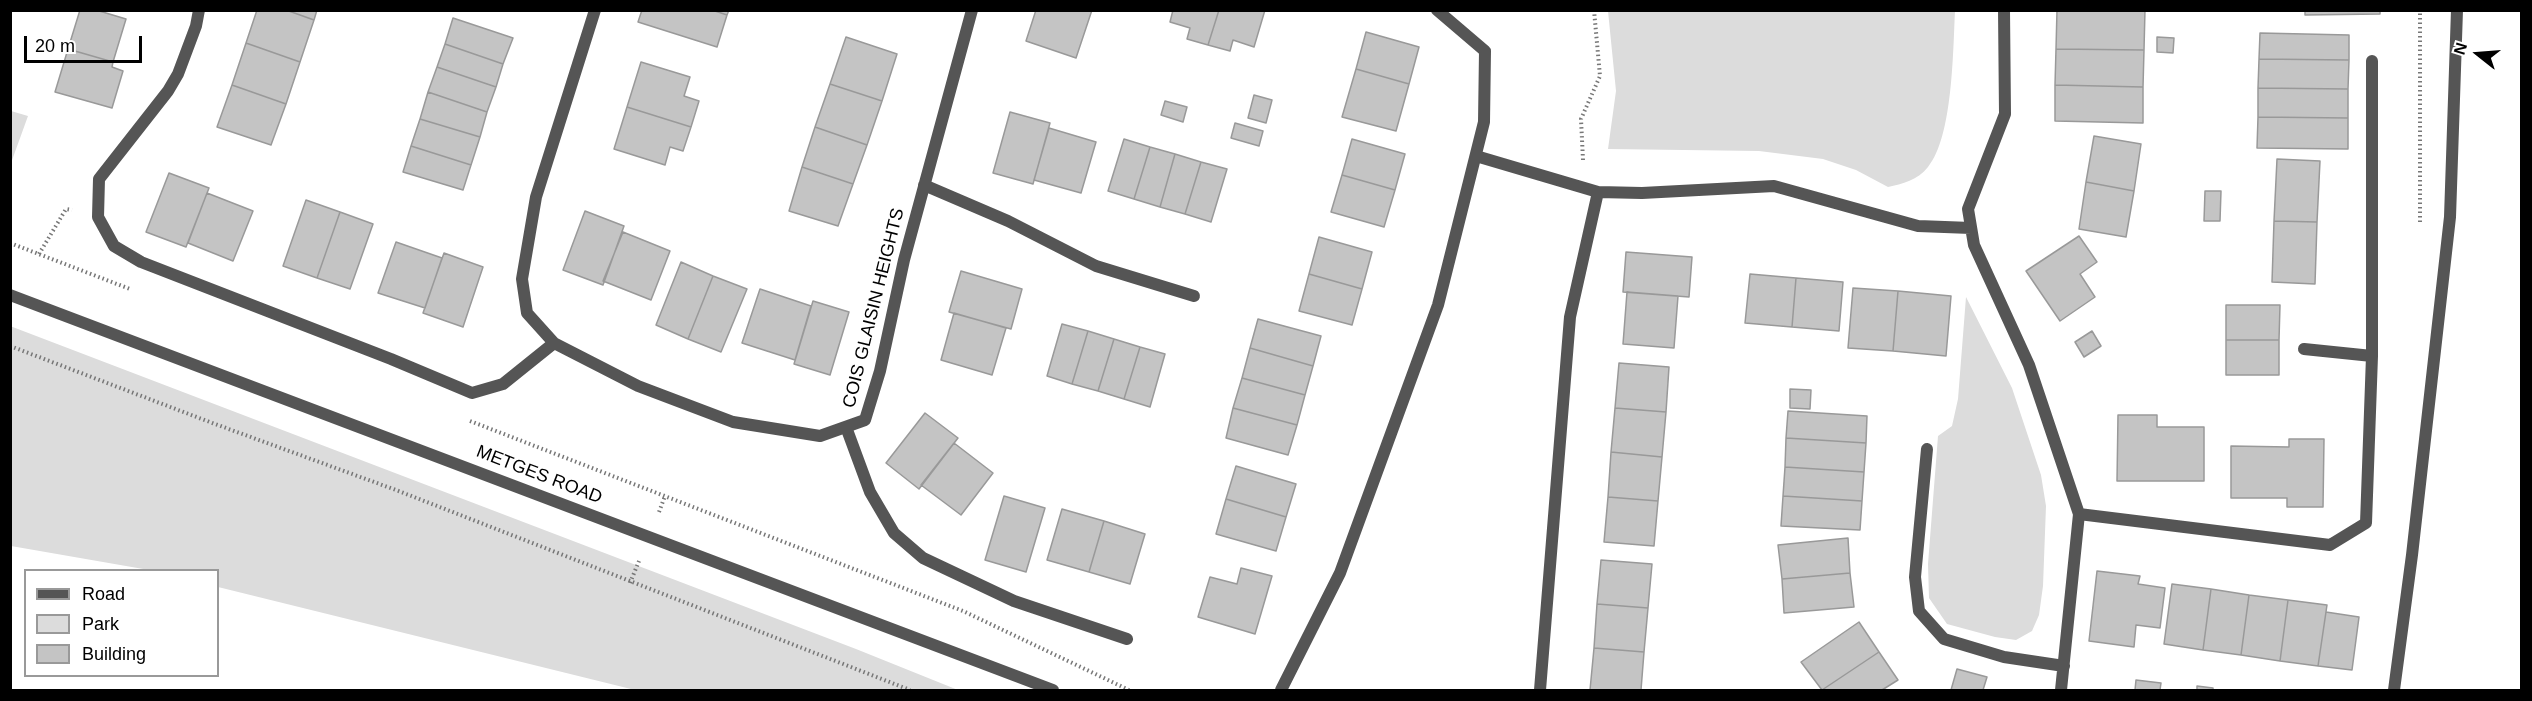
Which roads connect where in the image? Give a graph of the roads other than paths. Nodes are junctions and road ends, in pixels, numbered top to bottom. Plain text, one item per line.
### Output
1 (199, 10) edge
2 (595, 10) edge
3 (972, 10) edge
4 (1437, 10) edge
5 (2004, 10) edge
6 (2457, 10) edge
7 (2372, 61) dead end
8 (1476, 156) junction
9 (924, 185) junction
10 (1598, 192) junction
11 (1971, 228) junction
12 (10, 295) edge
13 (1194, 297) dead end
14 (554, 343) junction
15 (2304, 349) dead end
16 (2372, 356) junction
17 (846, 427) junction
18 (1927, 449) dead end
19 (2079, 514) junction
20 (1126, 639) dead end
21 (2064, 666) junction
22 (1053, 690) edge
23 (1281, 690) edge
24 (1540, 690) edge
25 (2061, 690) edge
26 (2394, 690) edge

1 - 14 street
2 - 14 street, COIS GLAISIN HEIGHTS
3 - 9 street, COIS GLAISIN HEIGHTS
4 - 8 street
5 - 11 street
6 - 26 street
7 - 16 street
8 - 10 street
8 - 23 street
9 - 13 street
9 - 17 street, COIS GLAISIN HEIGHTS
10 - 11 street
10 - 24 street
11 - 19 street
12 - 22 street, METGES ROAD
14 - 17 street, COIS GLAISIN HEIGHTS
15 - 16 street
16 - 19 street
17 - 20 street, COIS GLAISIN HEIGHTS
18 - 21 street
19 - 21 street
21 - 25 street

